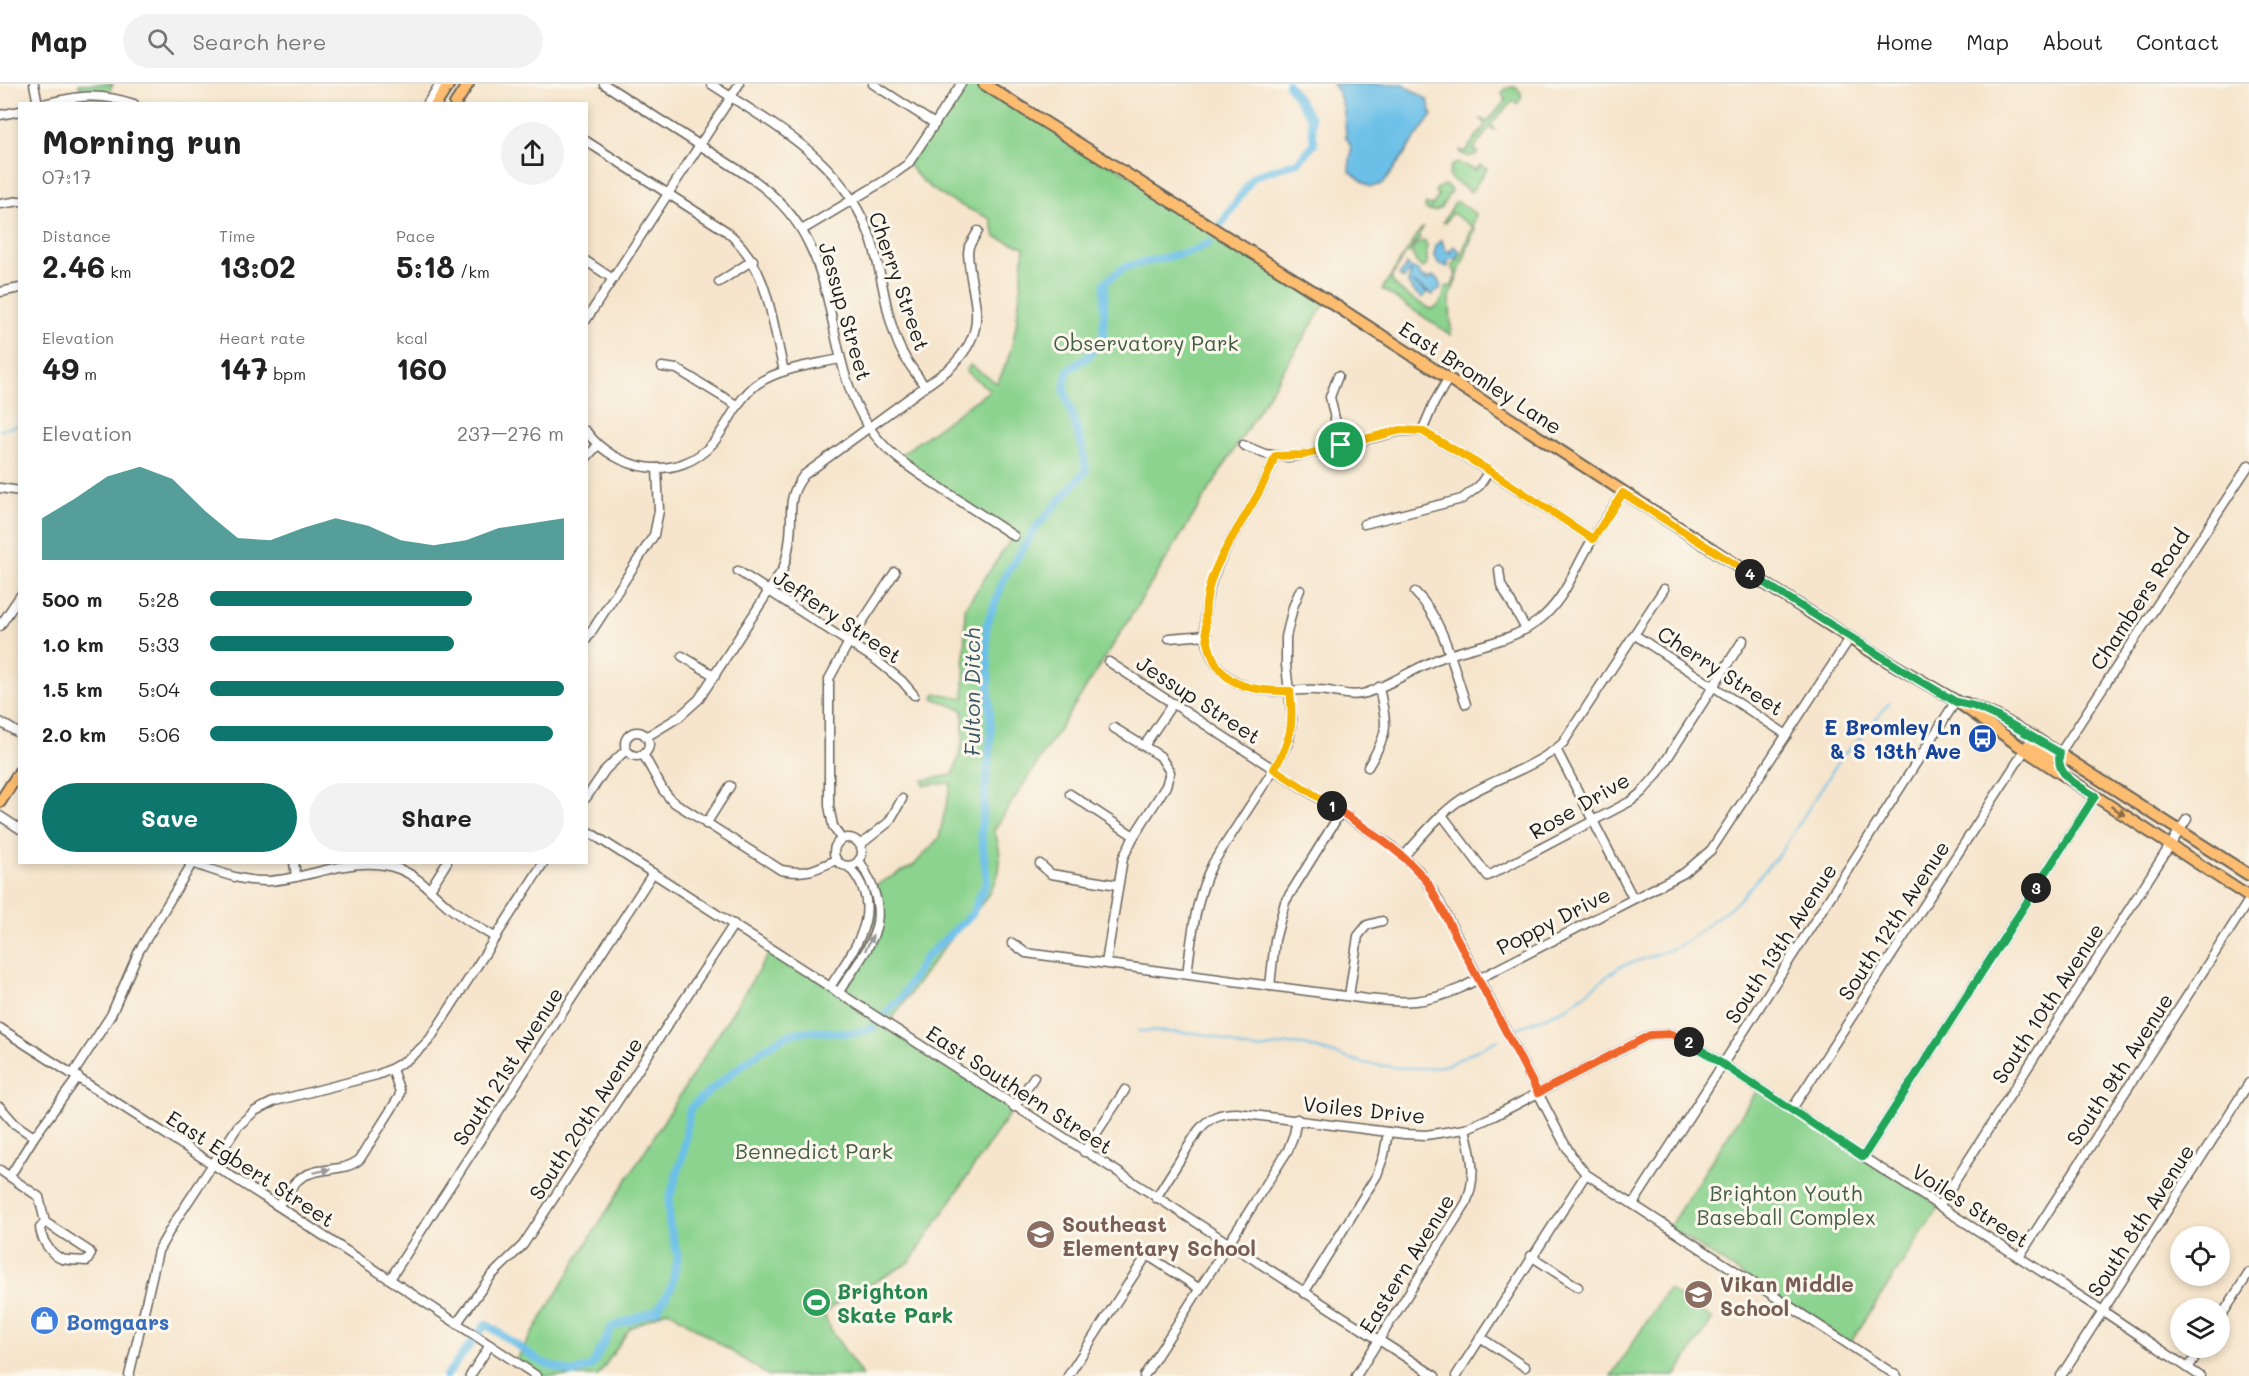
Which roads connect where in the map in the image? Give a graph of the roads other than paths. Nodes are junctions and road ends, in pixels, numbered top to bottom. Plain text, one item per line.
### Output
1 (34, 84) edge
2 (440, 84) edge
3 (449, 84) edge
4 (468, 84) edge
5 (604, 84) edge
6 (711, 84) edge
7 (739, 84) edge
8 (873, 84) edge
9 (961, 84) edge
10 (984, 84) edge
11 (731, 97) junction
12 (38, 102) edge
13 (54, 102) edge
14 (128, 102) edge
15 (429, 102) edge
16 (437, 102) edge
17 (456, 102) edge
18 (18, 111) edge
19 (0, 115) edge
20 (935, 124) junction
21 (588, 142) edge
22 (700, 145) junction
23 (668, 194) junction
24 (18, 201) edge
25 (852, 201) junction
26 (0, 204) edge
27 (802, 230) junction
28 (978, 231) dead end
29 (753, 260) junction
30 (588, 262) edge
31 (613, 279) junction
32 (719, 282) dead end
33 (18, 288) edge
34 (0, 292) edge
35 (588, 317) edge
36 (840, 359) junction
37 (662, 367) dead end
38 (784, 371) junction
39 (1338, 376) dead end
40 (1448, 379) junction
41 (925, 387) junction
42 (738, 406) junction
43 (869, 428) junction
44 (1422, 431) junction
45 (588, 434) edge
46 (598, 445) junction
47 (1243, 445) dead end
48 (1341, 445) junction
49 (588, 456) edge
50 (1275, 456) junction
51 (2249, 465) edge
52 (657, 468) junction
53 (1490, 471) junction
54 (0, 488) edge
55 (18, 491) edge
56 (1623, 493) junction
57 (1364, 524) dead end
58 (1014, 536) dead end
59 (1593, 539) junction
60 (1499, 570) dead end
61 (738, 571) dead end
62 (895, 572) dead end
63 (1664, 589) dead end
64 (1300, 590) dead end
65 (769, 591) junction
66 (1415, 592) dead end
67 (18, 599) edge
68 (0, 626) edge
69 (1526, 629) junction
70 (1206, 634) junction
71 (1635, 635) junction
72 (588, 637) edge
73 (1169, 638) dead end
74 (1850, 638) junction
75 (1743, 640) dead end
76 (849, 642) junction
77 (1449, 655) junction
78 (682, 656) dead end
79 (1109, 662) dead end
80 (714, 676) junction
81 (1714, 686) junction
82 (1379, 687) junction
83 (1290, 691) junction
84 (914, 695) dead end
85 (1956, 702) junction
86 (1173, 704) junction
87 (1466, 704) dead end
88 (0, 722) edge
89 (1990, 726) junction
90 (1114, 728) dead end
91 (18, 733) edge
92 (1787, 735) junction
93 (646, 737) junction
94 (1144, 746) junction
95 (1556, 749) junction
96 (627, 750) junction
97 (2025, 750) junction
98 (2060, 753) junction
99 (643, 754) junction
100 (1368, 767) dead end
101 (1274, 769) junction
102 (18, 774) edge
103 (2069, 779) junction
104 (730, 786) dead end
105 (1070, 794) dead end
106 (588, 795) edge
107 (2095, 796) junction
108 (902, 799) dead end
109 (0, 802) edge
110 (1341, 812) junction
111 (1442, 815) junction
112 (0, 816) edge
113 (2187, 819) dead end
114 (1593, 821) junction
115 (706, 824) junction
116 (18, 828) edge
117 (2180, 830) junction
118 (588, 831) edge
119 (1134, 836) junction
120 (841, 840) junction
121 (860, 845) junction
122 (2170, 845) junction
123 (1404, 856) junction
124 (836, 860) junction
125 (859, 860) junction
126 (190, 864) edge
127 (194, 864) edge
128 (294, 864) edge
129 (362, 864) edge
130 (375, 864) edge
131 (446, 864) edge
132 (543, 864) edge
133 (1040, 864) dead end
134 (848, 866) junction
135 (653, 873) junction
136 (2249, 875) edge
137 (296, 877) junction
138 (1118, 885) junction
139 (430, 889) junction
140 (1633, 898) junction
141 (2249, 898) edge
142 (1382, 921) dead end
143 (734, 924) junction
144 (496, 938) junction
145 (1012, 943) dead end
146 (1106, 963) junction
147 (1187, 974) junction
148 (1479, 978) junction
149 (1270, 986) junction
150 (830, 987) junction
151 (838, 993) junction
152 (1349, 996) junction
153 (0, 1028) edge
154 (1724, 1064) junction
155 (392, 1069) junction
156 (75, 1076) junction
157 (1034, 1077) dead end
158 (2249, 1083) edge
159 (1125, 1090) dead end
160 (1538, 1093) junction
161 (0, 1107) edge
162 (1014, 1107) junction
163 (1792, 1109) junction
164 (1297, 1119) junction
165 (1465, 1129) junction
166 (1388, 1132) junction
167 (34, 1137) junction
168 (1084, 1152) junction
169 (1863, 1157) junction
170 (212, 1164) junction
171 (0, 1170) edge
172 (1586, 1174) junction
173 (10, 1176) junction
174 (1156, 1198) junction
175 (1633, 1204) junction
176 (278, 1206) junction
177 (1938, 1206) junction
178 (45, 1222) junction
179 (1229, 1245) junction
180 (1532, 1256) junction
181 (2019, 1257) junction
182 (2249, 1273) edge
183 (390, 1279) junction
184 (1578, 1287) dead end
185 (1200, 1289) junction
186 (1304, 1293) junction
187 (2230, 1302) edge
188 (2103, 1311) junction
189 (457, 1323) junction
190 (1480, 1337) junction
191 (1379, 1341) junction
192 (490, 1345) junction
193 (2195, 1358) edge
194 (1525, 1367) dead end
195 (2188, 1368) junction
196 (129, 1376) edge
197 (470, 1376) edge
198 (537, 1376) edge
199 (1068, 1376) edge
200 (1144, 1376) edge
201 (1356, 1376) edge
202 (1435, 1376) edge
203 (1456, 1376) edge
204 (1897, 1376) edge
205 (2061, 1376) edge
206 (2200, 1376) edge

1 - 12 street
2 - 15 street
3 - 16 main road
4 - 17 main road
5 - 22 street, Jessup Street
6 - 11 street, Cherry Street
7 - 11 street
8 - 20 street
9 - 20 street
10 - 40 main road, East Bromley Lane
11 - 22 street
11 - 25 street, Cherry Street
13 - 14 street
18 - 19 street
20 - 25 street
21 - 23 street
22 - 23 street
22 - 27 street, Jessup Street
23 - 29 street
23 - 31 street
24 - 26 street
25 - 27 street
25 - 41 street, Cherry Street
27 - 36 street, Jessup Street
28 - 41 street
29 - 32 street
29 - 38 street
30 - 31 street
31 - 35 street
33 - 34 street
36 - 38 street
36 - 43 street, Jessup Street
37 - 42 street
38 - 42 street
39 - 48 street
40 - 44 street
40 - 56 main road, East Bromley Lane
41 - 43 street
42 - 52 street
43 - 58 street, Jessup Street
43 - 65 street
44 - 48 street
44 - 53 street
45 - 46 street
46 - 49 street
46 - 52 street
47 - 50 street
48 - 50 street
50 - 70 street
51 - 98 street, Chambers Road
52 - 72 street
53 - 57 street
53 - 59 street
54 - 55 street
56 - 59 street
56 - 74 main road, East Bromley Lane
59 - 69 street
60 - 69 street
61 - 65 street, Jeffery Street
62 - 76 street
63 - 71 street
64 - 83 street
65 - 76 street, Jeffery Street
65 - 80 street
66 - 77 street
67 - 68 street
69 - 77 street
70 - 73 street
70 - 83 street
71 - 81 street, Cherry Street
71 - 95 street
74 - 85 main road, East Bromley Lane
74 - 92 street, Poppy Drive
75 - 81 street, Rose Drive
76 - 84 street, Jeffery Street
76 - 120 street
77 - 82 street
77 - 87 street
78 - 80 street
79 - 86 street, Jessup Street
80 - 93 street
81 - 92 street, Cherry Street
81 - 114 street, Rose Drive
82 - 83 street
82 - 100 street
83 - 101 street
85 - 89 main road, East Bromley Lane
85 - 98 main road, East Bromley Lane
85 - 154 street, South 13th Avenue
86 - 94 street
86 - 101 street, Jessup Street
88 - 91 street
89 - 97 main road, East Bromley Lane
89 - 98 main road
90 - 94 street
92 - 140 street, Poppy Drive
93 - 96 street
93 - 99 street
94 - 119 street
95 - 111 street
95 - 114 street
96 - 99 street
96 - 106 street
97 - 103 main road, East Bromley Lane
97 - 163 street, South 12th Avenue
98 - 103 main road
98 - 117 main road, East Bromley Lane
99 - 115 street
101 - 110 street, Jessup Street
101 - 147 street
102 - 109 main road
103 - 107 main road, East Bromley Lane
104 - 115 street
105 - 119 street
107 -> 122 main road, East Bromley Lane
107 - 169 street
108 - 121 street
110 - 123 street, Jessup Street
110 - 149 street
111 - 114 street, Rose Drive
111 - 123 street
112 - 116 street
113 - 117 street, South 10th Avenue
114 - 140 street
115 - 124 street
117 - 122 street, South 10th Avenue
117 - 136 main road, East Bromley Lane
118 - 135 street, East Southern Street
119 - 138 street
120 - 121 street
120 - 124 street
121 - 125 street
122 - 141 main road, East Bromley Lane
122 - 177 street, South 10th Avenue
123 - 148 street, Jessup Street
124 - 134 street
125 - 134 street
151 -> 125 street
126 - 156 street
127 - 137 street
128 - 137 street
129 - 137 street
130 - 139 street
131 - 139 street
132 - 144 street
133 - 138 street
134 - 150 street
135 - 143 street, East Southern Street
135 - 183 street, South 21st Avenue
138 - 146 street
139 - 144 street
140 - 148 street, Poppy Drive
141 - 181 street, South 9th Avenue
142 - 152 street
143 - 150 street, East Southern Street
143 - 189 street, South 20th Avenue
144 - 155 street
145 - 146 street, Poppy Drive
146 - 147 street, Poppy Drive
147 - 149 street, Poppy Drive
148 - 152 street, Poppy Drive
148 - 160 street, Jessup Street
149 - 152 street, Poppy Drive
150 - 151 street, East Southern Street
151 - 162 street, East Southern Street
153 - 156 street, East Egbert Street
154 - 160 street, Voiles Drive
154 - 163 street, Voiles Street
154 - 175 street, South 13th Avenue
155 - 170 street
176 -> 155 street
156 - 167 street
156 - 170 street, East Egbert Street
157 - 162 street
158 - 188 street, South 8th Avenue
159 - 168 street
160 - 165 street, Voiles Drive
160 - 172 street, Jessup Street
161 - 167 street
162 - 168 street, East Southern Street
163 - 169 street, Voiles Street
164 - 166 street, Voiles Drive
164 - 174 street, Voiles Drive
164 - 179 street
165 - 166 street, Voiles Drive
165 - 191 street, Eastern Avenue
166 - 186 street
167 - 173 street
168 - 174 street, East Southern Street
169 - 177 street, Voiles Street
170 - 176 street, East Egbert Street
170 - 196 street
171 - 173 street
172 - 175 street, Jessup Street
172 - 180 street
173 - 178 street
174 - 179 street, East Southern Street
175 - 204 street, Jessup Street
176 - 183 street, East Egbert Street
177 - 181 street, Voiles Street
178 - 178 street
179 - 185 street
179 - 186 street, East Southern Street
180 - 184 street
180 - 190 street
181 - 188 street, Voiles Street
182 - 187 street
183 - 189 street, East Egbert Street
185 - 199 street
185 - 200 street
186 - 191 street, East Southern Street
188 - 195 street, Voiles Street
188 - 205 street, South 8th Avenue
189 - 192 street, East Egbert Street
190 - 194 street
190 - 203 street
191 - 201 street, Eastern Avenue
191 - 202 street, East Southern Street
192 - 197 street
192 - 198 street, East Egbert Street
193 - 195 street
195 - 206 street, Voiles Street

